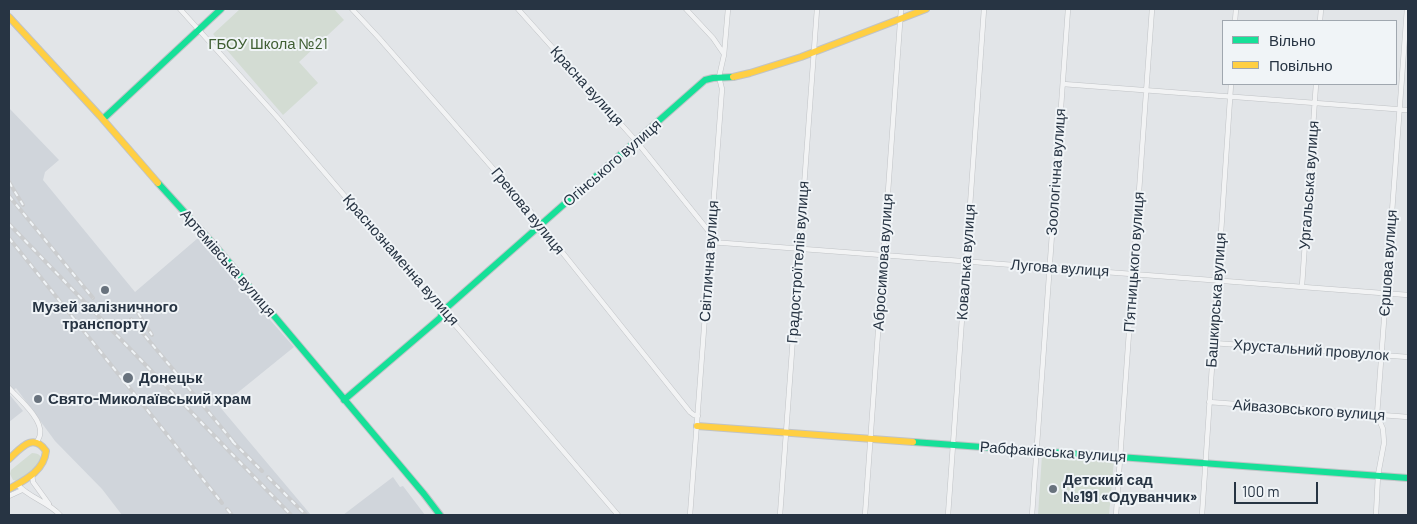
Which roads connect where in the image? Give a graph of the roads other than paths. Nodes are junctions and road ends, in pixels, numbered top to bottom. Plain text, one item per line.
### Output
1 (180, 9) edge
2 (221, 9) edge
3 (352, 9) edge
4 (518, 9) edge
5 (686, 9) edge
6 (728, 9) edge
7 (817, 9) edge
8 (900, 9) edge
9 (926, 9) edge
10 (984, 9) edge
11 (1068, 9) edge
12 (1152, 9) edge
13 (1406, 9) edge
14 (9, 17) edge
15 (900, 18) junction
16 (199, 29) junction
17 (814, 53) junction
18 (724, 54) junction
19 (719, 77) junction
20 (1063, 84) junction
21 (1231, 85) edge
22 (1316, 85) edge
23 (1146, 90) junction
24 (1230, 96) junction
25 (1314, 102) junction
26 (1399, 109) junction
27 (1408, 110) edge
28 (103, 120) junction
29 (637, 142) junction
30 (538, 228) junction
31 (712, 234) junction
32 (711, 242) junction
33 (799, 248) junction
34 (884, 255) junction
35 (966, 261) junction
36 (1050, 267) junction
37 (1133, 274) junction
38 (1218, 280) junction
39 (1302, 286) junction
40 (1386, 293) junction
41 (1408, 295) edge
42 (444, 310) junction
43 (1213, 343) junction
44 (1382, 355) junction
45 (1408, 357) edge
46 (9, 388) edge
47 (344, 400) junction
48 (1209, 402) junction
49 (1377, 415) junction
50 (698, 416) junction
51 (1408, 417) edge
52 (697, 426) junction
53 (786, 432) junction
54 (871, 438) junction
55 (37, 442) junction
56 (953, 444) junction
57 (1037, 450) junction
58 (1120, 456) junction
59 (9, 459) edge
60 (1206, 463) junction
61 (32, 474) junction
62 (1378, 475) junction
63 (1408, 478) edge
64 (9, 480) edge
65 (17, 484) junction
66 (9, 489) edge
67 (22, 490) junction
68 (9, 496) edge
69 (50, 505) junction
70 (60, 515) edge
71 (440, 515) edge
72 (618, 515) edge
73 (690, 515) edge
74 (780, 515) edge
75 (865, 515) edge
76 (948, 515) edge
77 (1032, 515) edge
78 (1116, 515) edge
79 (1202, 515) edge
80 (1376, 515) edge

1 - 16 street, Краснознаменна вулиця
2 - 16 street
3 - 30 street, Грекова вулиця
4 - 29 street, Красна вулиця
5 - 18 street
6 - 18 street, Світлична вулиця
7 - 17 street, Градостроїтелiв вулиця
8 - 15 street, Абросимова вулиця
9 - 15 street, Огінського вулиця
10 - 35 street, Ковалька вулиця
11 - 20 street, Зоологічна вулиця
12 - 23 street, П’ятницького вулиця
13 - 26 street, Єршова вулиця
14 - 28 street, Артемівська вулиця
15 - 17 street, Огінського вулиця
15 - 34 street, Абросимова вулиця
16 - 28 street
16 - 42 street, Краснознаменна вулиця
17 - 19 street, Огінського вулиця
17 - 33 street, Градостроїтелiв вулиця
18 - 19 street, Світлична вулиця
19 - 29 street, Огінського вулиця
19 - 31 street, Світлична вулиця
20 - 23 street
20 - 36 street, Зоологічна вулиця
21 - 24 street, Башкирська вулиця
22 - 25 street, Ургальська вулиця
23 - 24 street
23 - 37 street, П’ятницького вулиця
24 - 25 street
24 - 38 street, Башкирська вулиця
25 - 26 street
25 - 39 street, Ургальська вулиця
26 - 27 street
26 - 40 street, Єршова вулиця
28 - 47 street, Артемівська вулиця
29 - 30 street, Огінського вулиця
29 - 31 street, Красна вулиця
30 - 42 street, Огінського вулиця
30 - 50 street, Грекова вулиця
31 - 32 street, Світлична вулиця
32 - 33 street, Лугова вулиця
32 - 50 street, Світлична вулиця
33 - 34 street, Лугова вулиця
33 - 53 street, Градостроїтелiв вулиця
34 - 35 street, Лугова вулиця
34 - 54 street, Абросимова вулиця
35 - 36 street, Лугова вулиця
35 - 56 street, Ковалька вулиця
36 - 37 street, Лугова вулиця
36 - 57 street, Зоологічна вулиця
37 - 38 street, Лугова вулиця
37 - 58 street, П’ятницького вулиця
38 - 39 street, Лугова вулиця
38 - 43 street, Башкирська вулиця
39 - 40 street, Лугова вулиця
40 - 41 street, Лугова вулиця
40 - 44 street, Єршова вулиця
42 - 47 street, Огінського вулиця
42 - 72 street, Краснознаменна вулиця
43 - 44 street, Хрустальний провулок
43 - 48 street, Башкирська вулиця
44 - 45 street, Хрустальний провулок
44 - 49 street, Єршова вулиця
46 - 55 street
47 - 71 street, Артемівська вулиця
48 - 49 street, Айвазовського вулиця
48 - 60 street, Башкирська вулиця
49 - 51 street, Айвазовського вулиця
49 - 62 street, Єршова вулиця
50 - 52 street, Світлична вулиця
52 - 53 street, Рабфаківська вулиця
52 - 73 street, Світлична вулиця
53 - 54 street, Рабфаківська вулиця
53 - 74 street, Градостроїтелiв вулиця
54 - 56 street, Рабфаківська вулиця
54 - 75 street, Абросимова вулиця
55 - 59 street
55 - 61 street
56 - 57 street, Рабфаківська вулиця
56 - 76 street, Ковалька вулиця
57 - 58 street, Рабфаківська вулиця
57 - 77 street, Зоологічна вулиця
58 - 60 street, Рабфаківська вулиця
58 - 78 street, П’ятницького вулиця
60 - 62 street, Рабфаківська вулиця
60 - 79 street, Башкирська вулиця
61 - 65 street
61 - 69 street
62 - 63 street, Рабфаківська вулиця
62 - 80 street, Єршова вулиця
64 - 65 street
65 - 66 street
65 - 67 street
67 - 68 street
67 - 69 street
69 - 70 street

